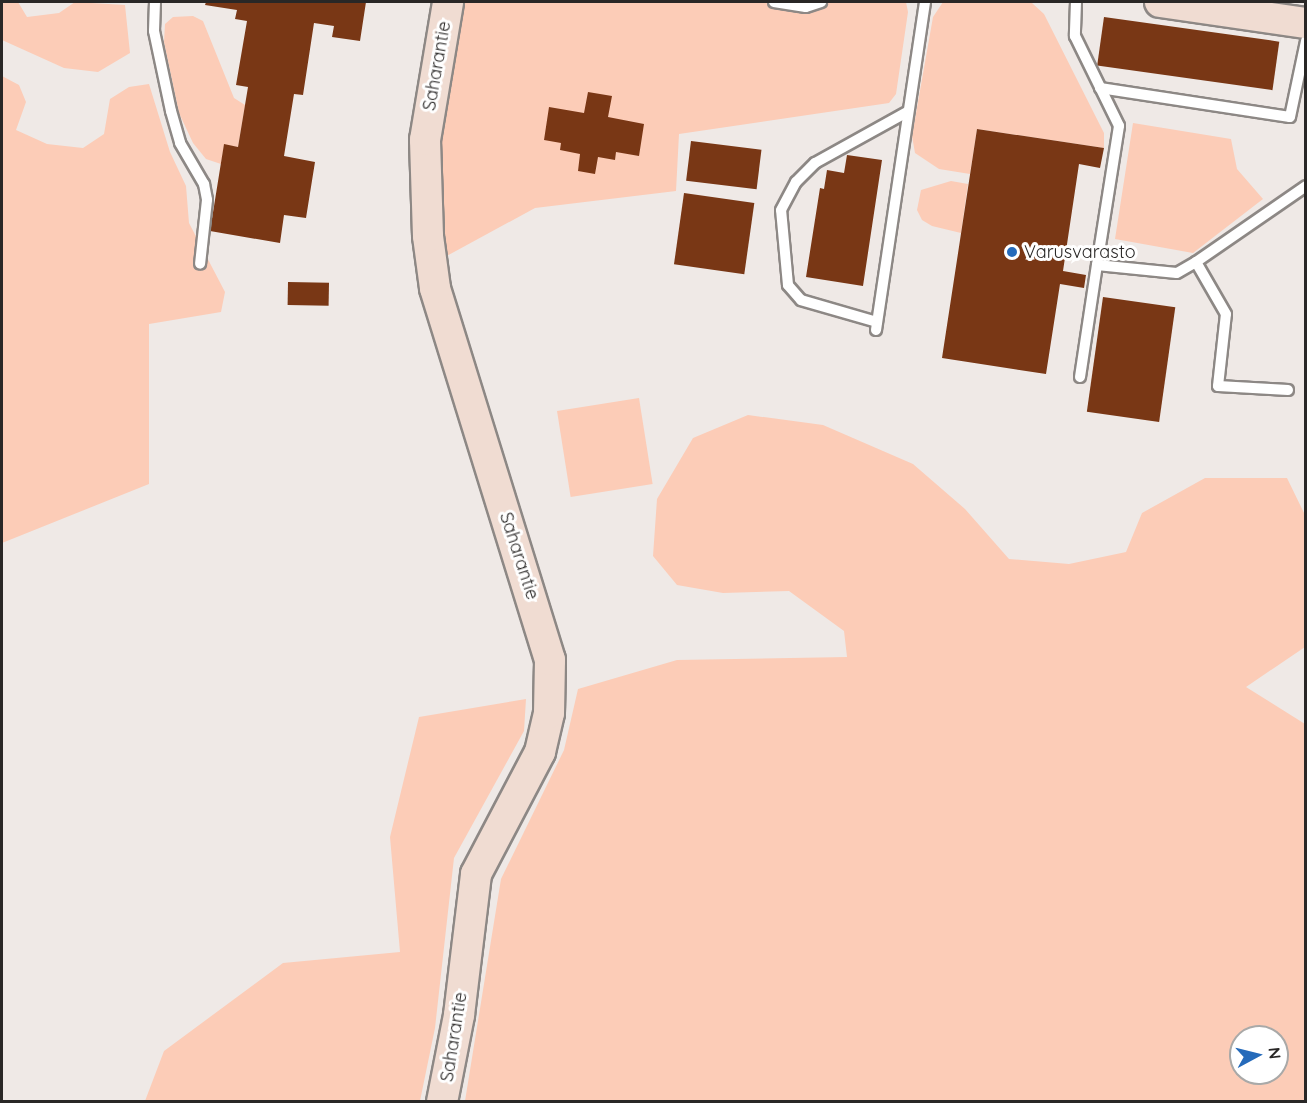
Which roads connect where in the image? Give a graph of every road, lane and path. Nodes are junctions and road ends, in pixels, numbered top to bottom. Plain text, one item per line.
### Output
1 (154, 2) edge
2 (448, 2) edge
3 (774, 2) edge
4 (822, 2) edge
5 (925, 2) edge
6 (1076, 2) edge
7 (1160, 2) edge
8 (1204, 5) edge
9 (1305, 23) edge
10 (1305, 41) edge
11 (1100, 88) junction
12 (907, 112) junction
13 (1305, 186) edge
14 (1196, 262) junction
15 (200, 264) dead end
16 (1097, 265) junction
17 (1080, 376) dead end
18 (1288, 390) dead end
19 (442, 1101) edge

1 - 15 lane
2 - 19 street, Saharantie
3 - 4 lane
5 - 12 lane
6 - 11 lane
7 - 8 street
8 - 9 street
10 - 11 lane
11 - 16 lane
12 - 12 lane
13 - 14 lane
14 - 16 lane
14 - 18 lane
16 - 17 lane

